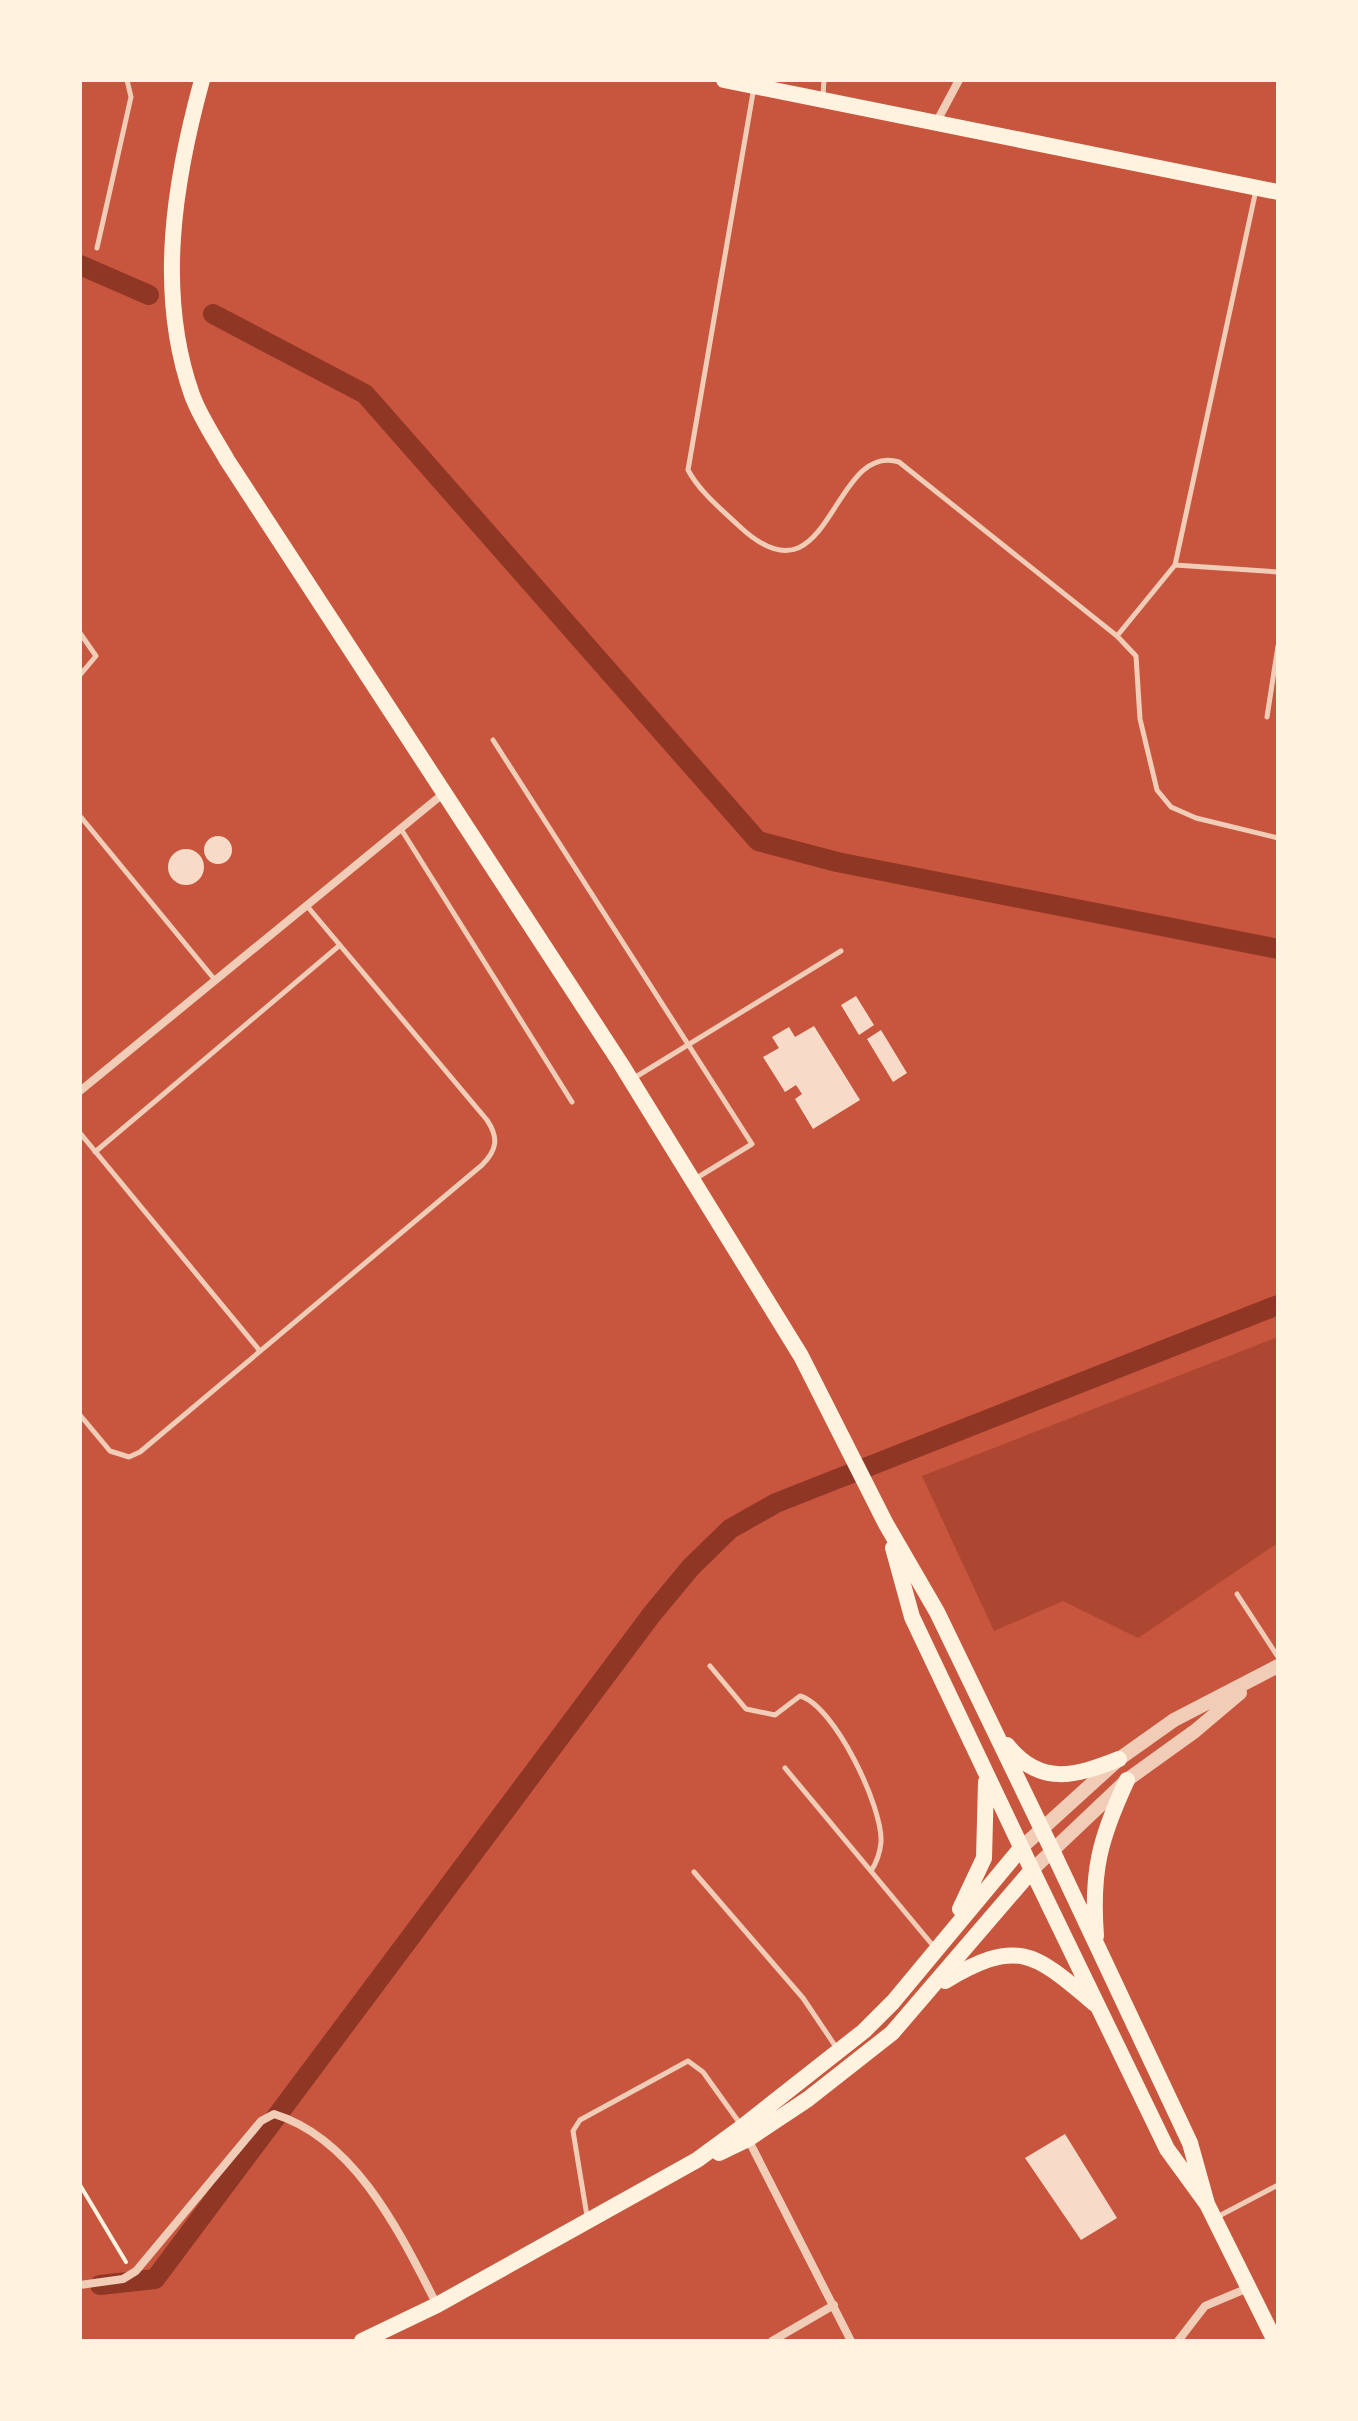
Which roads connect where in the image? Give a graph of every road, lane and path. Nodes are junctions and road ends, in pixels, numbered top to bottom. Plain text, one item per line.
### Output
1 (127, 80) edge
2 (724, 80) edge
3 (824, 80) edge
4 (959, 80) edge
5 (755, 86) junction
6 (198, 87) edge
7 (822, 100) junction
8 (936, 123) junction
9 (1257, 188) junction
10 (1278, 192) edge
11 (97, 248) dead end
12 (1175, 565) junction
13 (1278, 572) edge
14 (80, 633) edge
15 (1117, 636) junction
16 (1278, 646) edge
17 (80, 675) edge
18 (1267, 717) dead end
19 (493, 740) dead end
20 (444, 793) junction
21 (80, 816) edge
22 (401, 828) junction
23 (1278, 838) edge
24 (307, 906) junction
25 (340, 945) junction
26 (841, 951) dead end
27 (215, 980) junction
28 (687, 1046) junction
29 (631, 1080) junction
30 (80, 1091) edge
31 (572, 1102) dead end
32 (80, 1133) edge
33 (95, 1152) junction
34 (693, 1180) junction
35 (260, 1351) junction
36 (80, 1415) edge
37 (886, 1524) junction
38 (1237, 1594) dead end
39 (1278, 1657) edge
40 (710, 1666) dead end
41 (1278, 1666) edge
42 (1258, 1678) junction
43 (984, 1710) junction
44 (1119, 1759) junction
45 (785, 1768) dead end
46 (985, 1772) junction
47 (1127, 1780) junction
48 (1041, 1829) junction
49 (1021, 1848) junction
50 (1052, 1850) junction
51 (1032, 1870) junction
52 (871, 1871) junction
53 (694, 1872) dead end
54 (949, 1932) junction
55 (1097, 1947) junction
56 (936, 1948) junction
57 (935, 1987) junction
58 (1099, 2008) junction
59 (839, 2051) junction
60 (745, 2133) junction
61 (80, 2185) edge
62 (1278, 2185) edge
63 (1211, 2211) junction
64 (588, 2221) junction
65 (136, 2271) junction
66 (80, 2285) edge
67 (1249, 2288) junction
68 (437, 2305) junction
69 (834, 2305) junction
70 (362, 2341) edge
71 (772, 2341) edge
72 (851, 2341) edge
73 (1178, 2341) edge
74 (1275, 2341) edge

1 - 11 lane
2 - 5 main road
3 - 7 lane
4 - 8 street
5 - 7 main road
5 - 15 lane
6 - 20 main road
7 - 8 main road
8 - 9 main road
9 - 10 main road
9 - 12 lane
12 - 13 lane
12 - 15 lane
14 - 17 lane
15 - 23 lane
16 - 18 lane
19 - 28 lane
20 - 22 street
20 - 29 main road
21 - 27 lane
22 - 24 street
22 - 31 lane
24 - 25 lane
24 - 27 street
25 - 33 lane
25 - 35 lane
26 - 28 lane
27 - 30 street
28 - 29 lane
28 - 34 lane
29 - 34 main road
32 - 33 lane
33 - 35 lane
34 - 37 main road
35 - 36 lane
37 - 43 main road
37 - 46 main road
38 - 39 lane
40 - 52 lane
41 - 42 street
42 - 44 street
42 - 47 street
43 - 44 main road
43 - 48 main road
44 - 48 street
45 - 52 lane
46 - 49 main road
46 - 54 main road
47 - 50 street
47 - 55 main road
48 - 49 street
48 - 50 main road
49 - 51 main road
49 - 54 main road
50 - 51 street
50 - 55 main road
51 - 57 main road
51 - 58 main road
52 - 56 lane
53 - 59 lane
54 - 56 main road
55 - 63 main road
56 - 59 main road
57 - 58 main road
57 - 60 main road
58 - 63 main road
59 - 60 main road
60 - 64 main road
60 - 64 lane
60 - 69 street
61 - 65 path
62 - 63 lane
63 - 67 main road
64 - 68 main road
65 - 66 street
65 - 68 street
67 - 73 street
67 - 74 main road
68 - 70 main road
69 - 71 street
69 - 72 street

